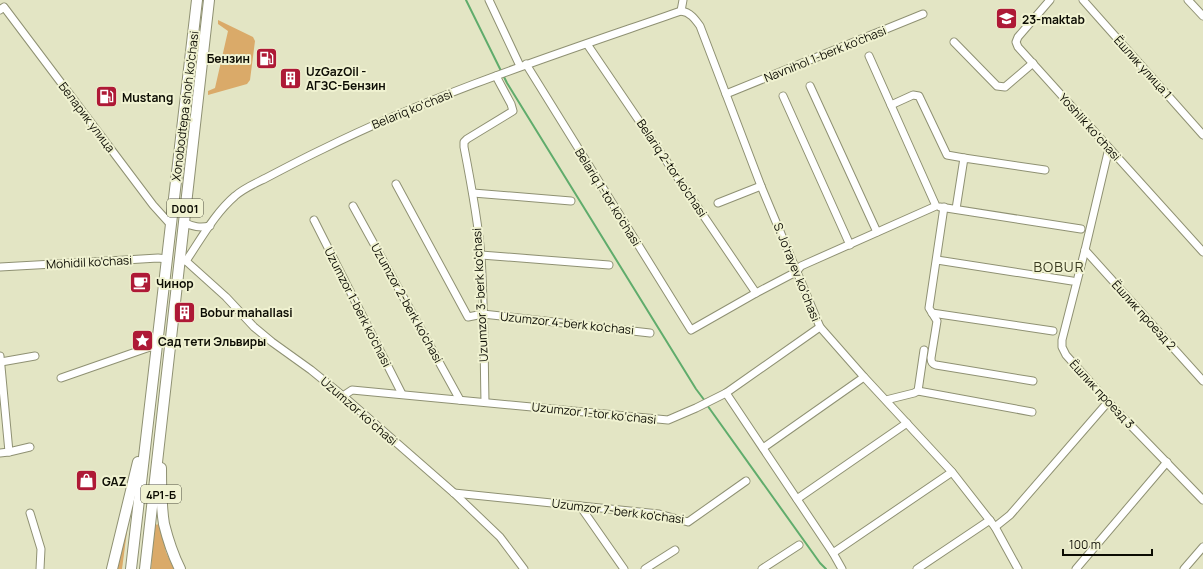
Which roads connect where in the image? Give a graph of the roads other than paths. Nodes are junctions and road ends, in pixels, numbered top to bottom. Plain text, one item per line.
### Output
1 (197, 0) edge
2 (209, 0) edge
3 (489, 0) edge
4 (683, 0) edge
5 (1050, 0) edge
6 (1083, 0) edge
7 (1190, 1) edge
8 (2, 9) edge
9 (681, 11) junction
10 (924, 14) dead end
11 (1203, 16) edge
12 (193, 36) junction
13 (204, 38) junction
14 (954, 42) dead end
15 (587, 44) junction
16 (869, 56) dead end
17 (1033, 63) junction
18 (523, 65) junction
19 (496, 76) junction
20 (810, 86) dead end
21 (726, 94) junction
22 (783, 96) dead end
23 (891, 105) junction
24 (1203, 135) edge
25 (1109, 148) junction
26 (964, 158) junction
27 (1045, 170) dead end
28 (396, 184) dead end
29 (761, 186) junction
30 (473, 193) junction
31 (571, 201) dead end
32 (718, 203) dead end
33 (353, 206) dead end
34 (936, 206) junction
35 (944, 208) junction
36 (956, 209) junction
37 (314, 220) dead end
38 (183, 222) junction
39 (171, 225) junction
40 (210, 226) junction
41 (1081, 229) dead end
42 (877, 232) junction
43 (850, 245) junction
44 (1085, 250) junction
45 (1203, 252) edge
46 (481, 255) junction
47 (167, 259) junction
48 (937, 260) junction
49 (182, 261) junction
50 (609, 265) dead end
51 (0, 267) edge
52 (796, 272) junction
53 (1072, 281) dead end
54 (756, 293) junction
55 (932, 313) junction
56 (483, 314) junction
57 (820, 327) junction
58 (1053, 331) dead end
59 (650, 333) dead end
60 (157, 348) junction
61 (924, 350) dead end
62 (35, 356) dead end
63 (0, 359) edge
64 (864, 377) junction
65 (61, 378) dead end
66 (1033, 381) dead end
67 (1203, 381) edge
68 (918, 391) junction
69 (726, 393) junction
70 (402, 394) junction
71 (343, 396) junction
72 (460, 400) junction
73 (886, 400) junction
74 (485, 402) junction
75 (1108, 402) junction
76 (1032, 412) dead end
77 (148, 415) junction
78 (161, 416) junction
79 (907, 423) junction
80 (30, 447) dead end
81 (763, 448) junction
82 (9, 452) junction
83 (0, 453) edge
84 (1167, 462) junction
85 (952, 472) junction
86 (746, 481) dead end
87 (454, 493) junction
88 (797, 499) junction
89 (1203, 500) edge
90 (580, 506) junction
91 (30, 513) dead end
92 (990, 520) junction
93 (995, 527) junction
94 (798, 545) dead end
95 (1203, 547) edge
96 (675, 550) dead end
97 (833, 553) junction
98 (40, 569) edge
99 (112, 569) edge
100 (131, 569) edge
101 (145, 569) edge
102 (180, 569) edge
103 (524, 569) edge
104 (624, 569) edge
105 (645, 569) edge
106 (762, 569) edge
107 (842, 569) edge
108 (917, 569) edge
109 (1018, 569) edge
110 (1076, 569) edge
111 (1184, 569) edge

1 - 12 highway, Xonobodtepa shoh ko'chasi / D001
2 - 13 highway, Xonobodtepa shoh ko'chasi / D001
3 - 18 street, Belariq 1-tor ko'chasi
4 - 9 street
5 - 17 street, Yoshlik koʻchasi
6 - 24 street, Ёшлик улица 1
7 - 11 street
8 - 39 street, Беларик улица
9 - 15 street, Belariq koʻchasi
9 - 21 street, S. Joʻrayev koʻchasi
10 - 21 street, Navnihol 1-berk ko'chasi
12 - 13 highway
12 - 39 highway, Xonobodtepa shoh ko'chasi / D001
13 - 38 highway, Xonobodtepa shoh ko'chasi / D001
14 - 17 street
15 - 18 street, Belariq koʻchasi
15 - 54 street, Belariq 2-tor ko'chasi
16 - 23 street
17 - 25 street, Yoshlik koʻchasi
18 - 19 street, Belariq koʻchasi
18 - 54 street, Belariq 1-tor ko'chasi
19 - 30 street, Uzumzor 3-berk ko'chasi
19 - 40 street, Belariq koʻchasi
20 - 42 street
21 - 29 street, S. Joʻrayev koʻchasi
22 - 43 street
23 - 26 street
23 - 34 street
25 - 44 street, Ёшлик проезд 3
25 - 45 street, Yoshlik koʻchasi
26 - 27 street
26 - 36 street
28 - 56 street, Uzumzor 4-berk ko'chasi
29 - 32 street
29 - 52 street, S. Joʻrayev koʻchasi
30 - 31 street
30 - 46 street, Uzumzor 3-berk ko'chasi
33 - 72 street, Uzumzor 2-berk ko'chasi
34 - 35 street
34 - 42 street
35 - 36 street
35 - 48 street
36 - 41 street
37 - 70 street, Uzumzor 1-berk ko'chasi
38 - 40 street
38 - 49 highway, Xonobodtepa shoh ko'chasi / D001
39 - 47 highway, Xonobodtepa shoh ko'chasi / D001
40 - 49 street, Belariq koʻchasi
42 - 43 street
43 - 52 street
44 - 67 street, Ёшлик проезд 2
44 - 75 street, Ёшлик проезд 3
46 - 50 street
46 - 56 street, Uzumzor 3-berk ko'chasi
47 - 49 highway, Mohidil ko'chasi
47 - 51 street, Mohidil ko'chasi
47 - 60 highway, Xonobodtepa shoh ko'chasi / D001
48 - 53 street
48 - 55 street
49 - 71 street, Uzumzor koʻchasi
49 - 78 highway, Xonobodtepa shoh ko'chasi / D001
52 - 54 street
52 - 57 street, S. Joʻrayev koʻchasi
55 - 58 street
55 - 66 street
56 - 59 street, Uzumzor 4-berk ko'chasi
56 - 74 street, Uzumzor 3-berk ko'chasi
57 - 64 street, S. Joʻrayev koʻchasi
57 - 69 street, Uzumzor 1-tor ko‘chasi
60 - 65 street
60 - 77 highway, Xonobodtepa shoh ko'chasi / D001
61 - 68 street
62 - 63 street
63 - 82 street
64 - 73 street, S. Joʻrayev koʻchasi
64 - 81 street
68 - 73 street
68 - 76 street
69 - 74 street, Uzumzor 1-tor ko‘chasi
69 - 81 street
70 - 71 street, Uzumzor 1-tor ko‘chasi
70 - 72 street, Uzumzor 1-tor ko‘chasi
71 - 87 street, Uzumzor koʻchasi
72 - 74 street, Uzumzor 1-tor ko‘chasi
73 - 79 street, S. Joʻrayev koʻchasi
75 - 84 street, Ёшлик проезд 3
75 - 93 street
77 - 99 highway
77 - 100 highway, Xonobodtepa shoh ko'chasi / D001
78 - 101 highway, Xonobodtepa shoh ko'chasi / D001
78 - 102 highway, 4Р1-Б
79 - 85 street, S. Joʻrayev koʻchasi
79 - 88 street
80 - 82 street
81 - 88 street
82 - 83 street
84 - 89 street, Ёшлик проезд 3
84 - 110 street
85 - 92 street, S. Joʻrayev koʻchasi
85 - 97 street
86 - 90 street, Uzumzor 7-berk ko'chasi
87 - 90 street, Uzumzor 7-berk ko'chasi
87 - 103 street, Uzumzor koʻchasi
88 - 97 street
90 - 104 street
91 - 98 street
92 - 93 street, S. Joʻrayev koʻchasi
92 - 108 street
93 - 109 street, S. Joʻrayev koʻchasi
94 - 106 street
95 - 111 street
96 - 105 street
97 - 107 street

